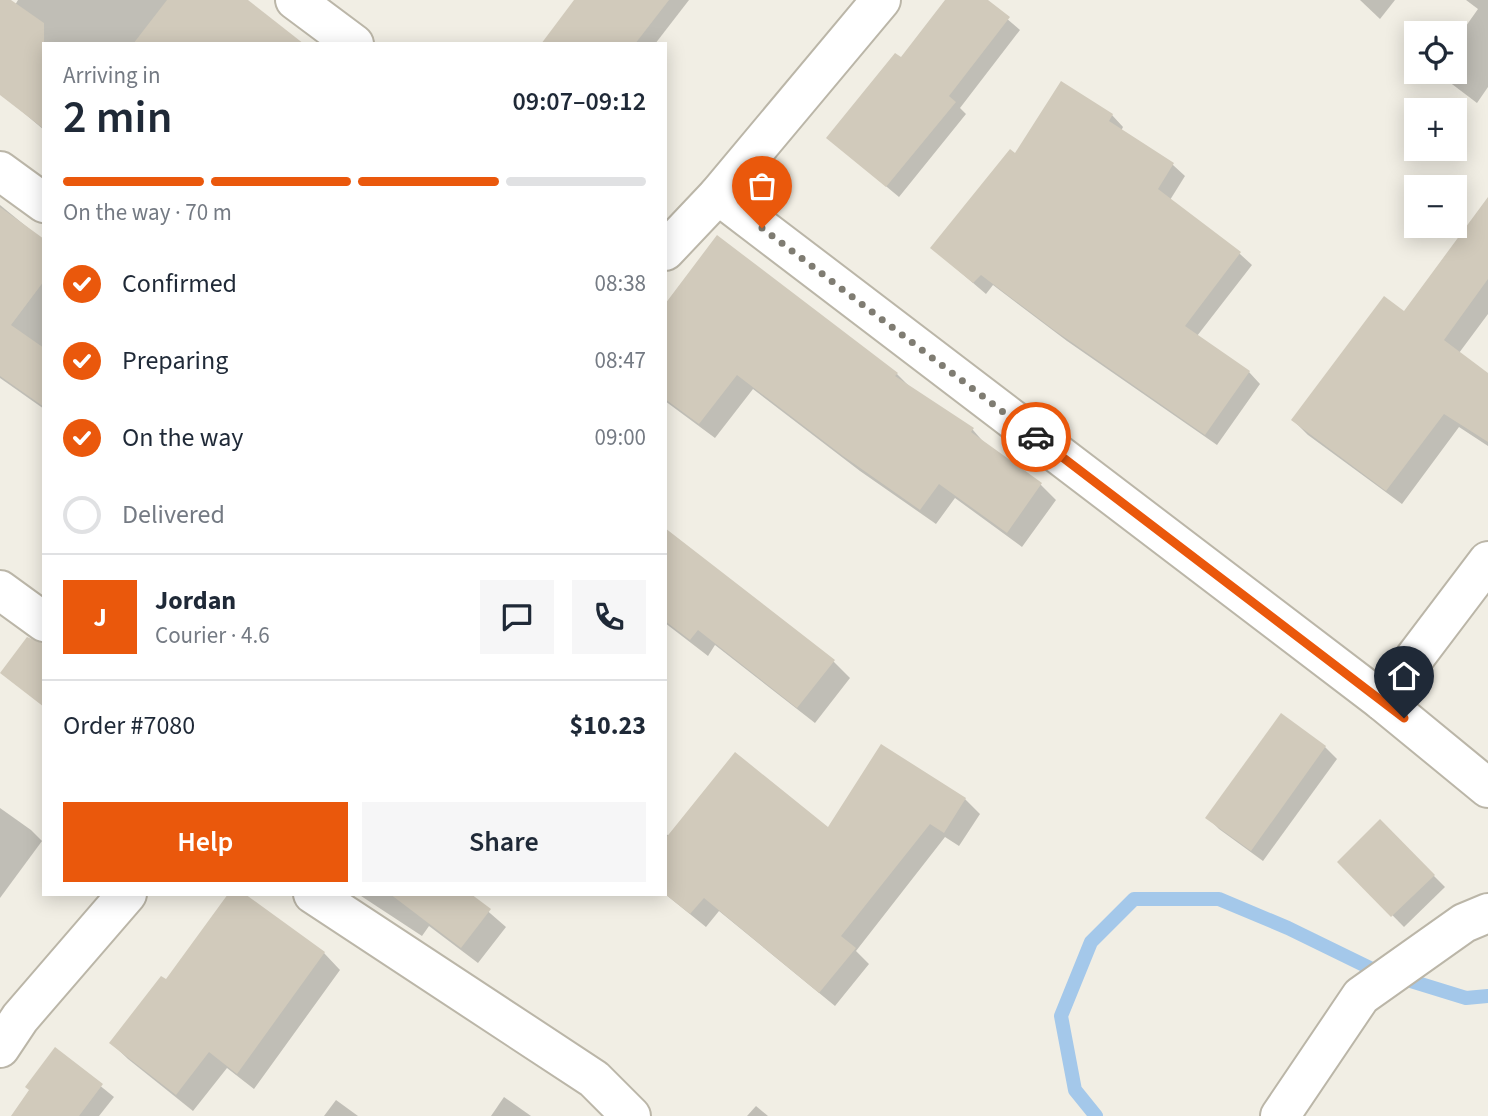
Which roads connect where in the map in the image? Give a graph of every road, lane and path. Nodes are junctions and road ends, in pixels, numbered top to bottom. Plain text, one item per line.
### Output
1 (295, 0) edge
2 (881, 0) edge
3 (351, 42) edge
4 (0, 170) edge
5 (718, 195) junction
6 (42, 202) edge
7 (667, 249) edge
8 (1488, 561) edge
9 (0, 590) edge
10 (42, 621) edge
11 (1382, 701) junction
12 (1488, 788) edge
13 (125, 896) edge
14 (316, 896) edge
15 (1476, 918) edge
16 (7, 1024) edge
17 (631, 1116) edge
18 (1280, 1116) edge

1 - 3 street
2 - 5 street
4 - 6 street
5 - 7 street
5 - 11 street
8 - 11 street
9 - 10 street
11 - 12 street
13 - 16 street
14 - 17 street
15 - 18 street

